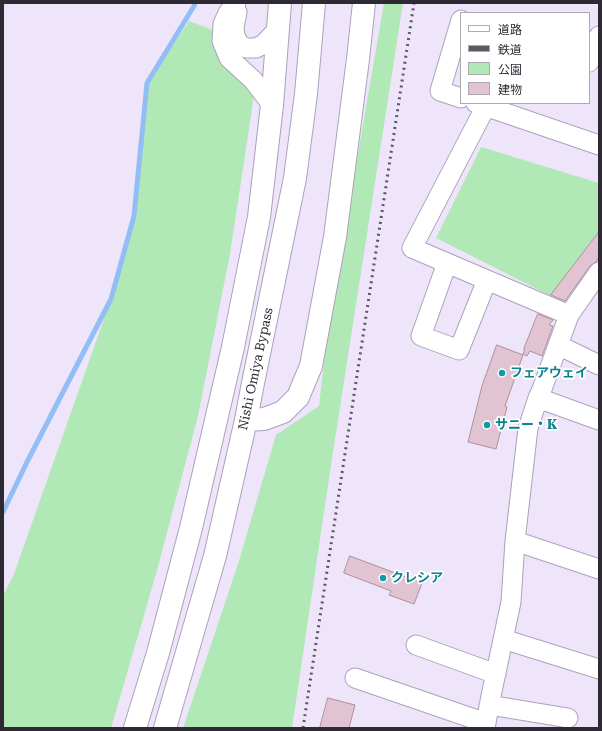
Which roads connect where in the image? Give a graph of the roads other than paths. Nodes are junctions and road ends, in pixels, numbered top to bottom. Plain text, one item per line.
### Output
1 (236, 3) edge
2 (240, 3) edge
3 (280, 3) edge
4 (314, 3) edge
5 (364, 3) edge
6 (460, 23) edge
7 (278, 29) junction
8 (599, 36) edge
9 (590, 60) edge
10 (460, 98) edge
11 (272, 105) junction
12 (481, 105) edge
13 (599, 145) edge
14 (447, 263) junction
15 (599, 272) edge
16 (487, 280) junction
17 (569, 315) junction
18 (558, 346) junction
19 (599, 365) edge
20 (311, 366) junction
21 (252, 388) junction
22 (538, 398) junction
23 (246, 420) junction
24 (599, 420) edge
25 (515, 542) junction
26 (599, 569) edge
27 (503, 639) junction
28 (416, 645) dead end
29 (599, 669) edge
30 (496, 674) junction
31 (355, 678) dead end
32 (568, 718) dead end
33 (487, 719) edge
34 (135, 728) edge
35 (165, 728) edge

1 - 11 street
2 - 7 street
3 - 7 highway, Nishi Omiya Bypass
4 - 21 highway, Nishi Omiya Bypass
5 - 20 highway
6 - 10 street
7 - 11 highway, Nishi Omiya Bypass
8 - 9 street
11 - 34 highway, Nishi Omiya Bypass
12 - 13 street
12 - 14 street
14 - 16 street
14 - 16 street
15 - 17 street
16 - 17 street
17 - 18 street
18 - 19 street
18 - 22 street
20 - 21 highway
20 - 23 highway
21 - 23 highway, Nishi Omiya Bypass
22 - 24 street
22 - 25 street
23 - 35 highway, Nishi Omiya Bypass
25 - 26 street
25 - 27 street
27 - 29 street
27 - 30 street
28 - 30 street
30 - 33 street
31 - 33 street
32 - 33 street

